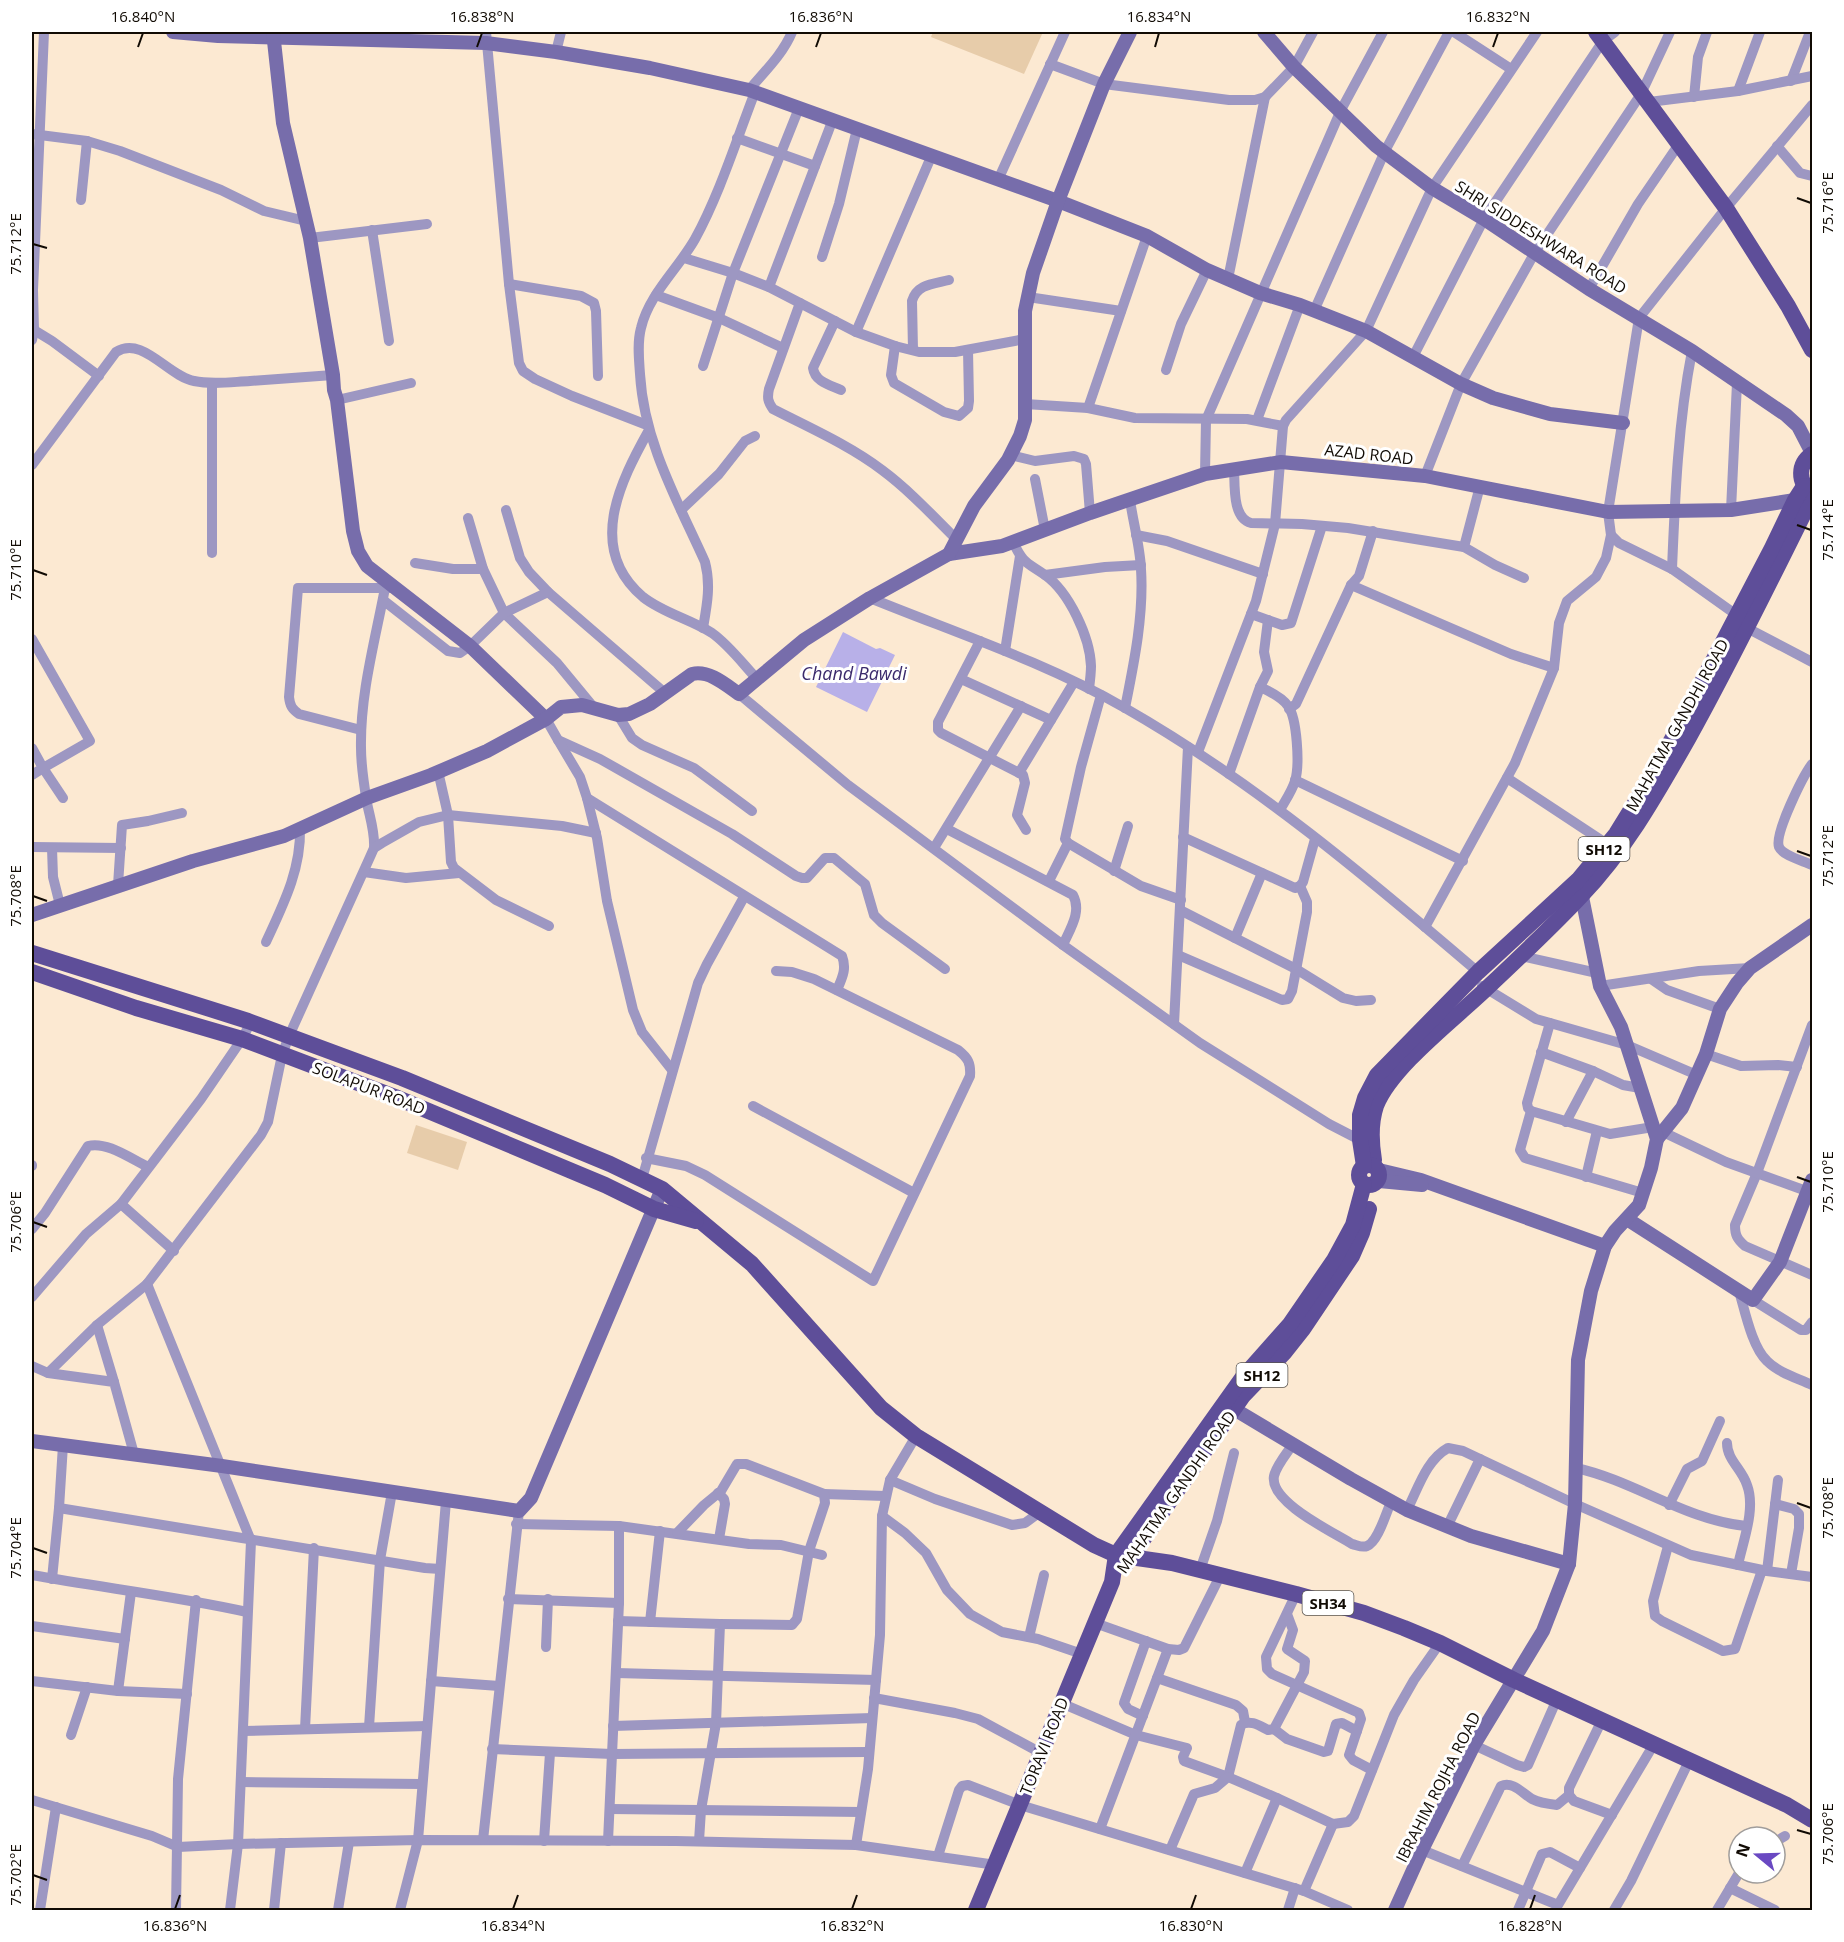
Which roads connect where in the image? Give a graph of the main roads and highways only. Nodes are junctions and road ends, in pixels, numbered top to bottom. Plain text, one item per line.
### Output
1 (1605, 35) edge
2 (1812, 350) edge
3 (1812, 454) edge
4 (1806, 494) edge
5 (1742, 622) junction
6 (1580, 887) junction
7 (32, 953) edge
8 (32, 972) edge
9 (1373, 1175) junction
10 (700, 1222) junction
11 (1124, 1557) junction
12 (1112, 1582) joint
13 (1812, 1820) edge
14 (976, 1911) edge

1 - 2 main road
3 - 4 main road, MAHATMA GANDHI ROAD
4 - 5 main road, MAHATMA GANDHI ROAD / SH12
5 - 6 main road, MAHATMA GANDHI ROAD / SH12
5 - 6 main road, MAHATMA GANDHI ROAD / SH12
6 - 9 main road, MAHATMA GANDHI ROAD / SH12
6 - 9 main road, MAHATMA GANDHI ROAD / SH12
7 - 10 main road, SOLAPUR ROAD
8 - 10 main road, SOLAPUR ROAD
9 - 11 main road, MAHATMA GANDHI ROAD / SH12
9 - 11 main road, MAHATMA GANDHI ROAD / SH12
10 - 11 main road, SOLAPUR ROAD
11 - 12 main road, MAHATMA GANDHI ROAD / SH12
11 - 13 main road, SH34
12 - 14 main road, TORAVI ROAD / SH12

